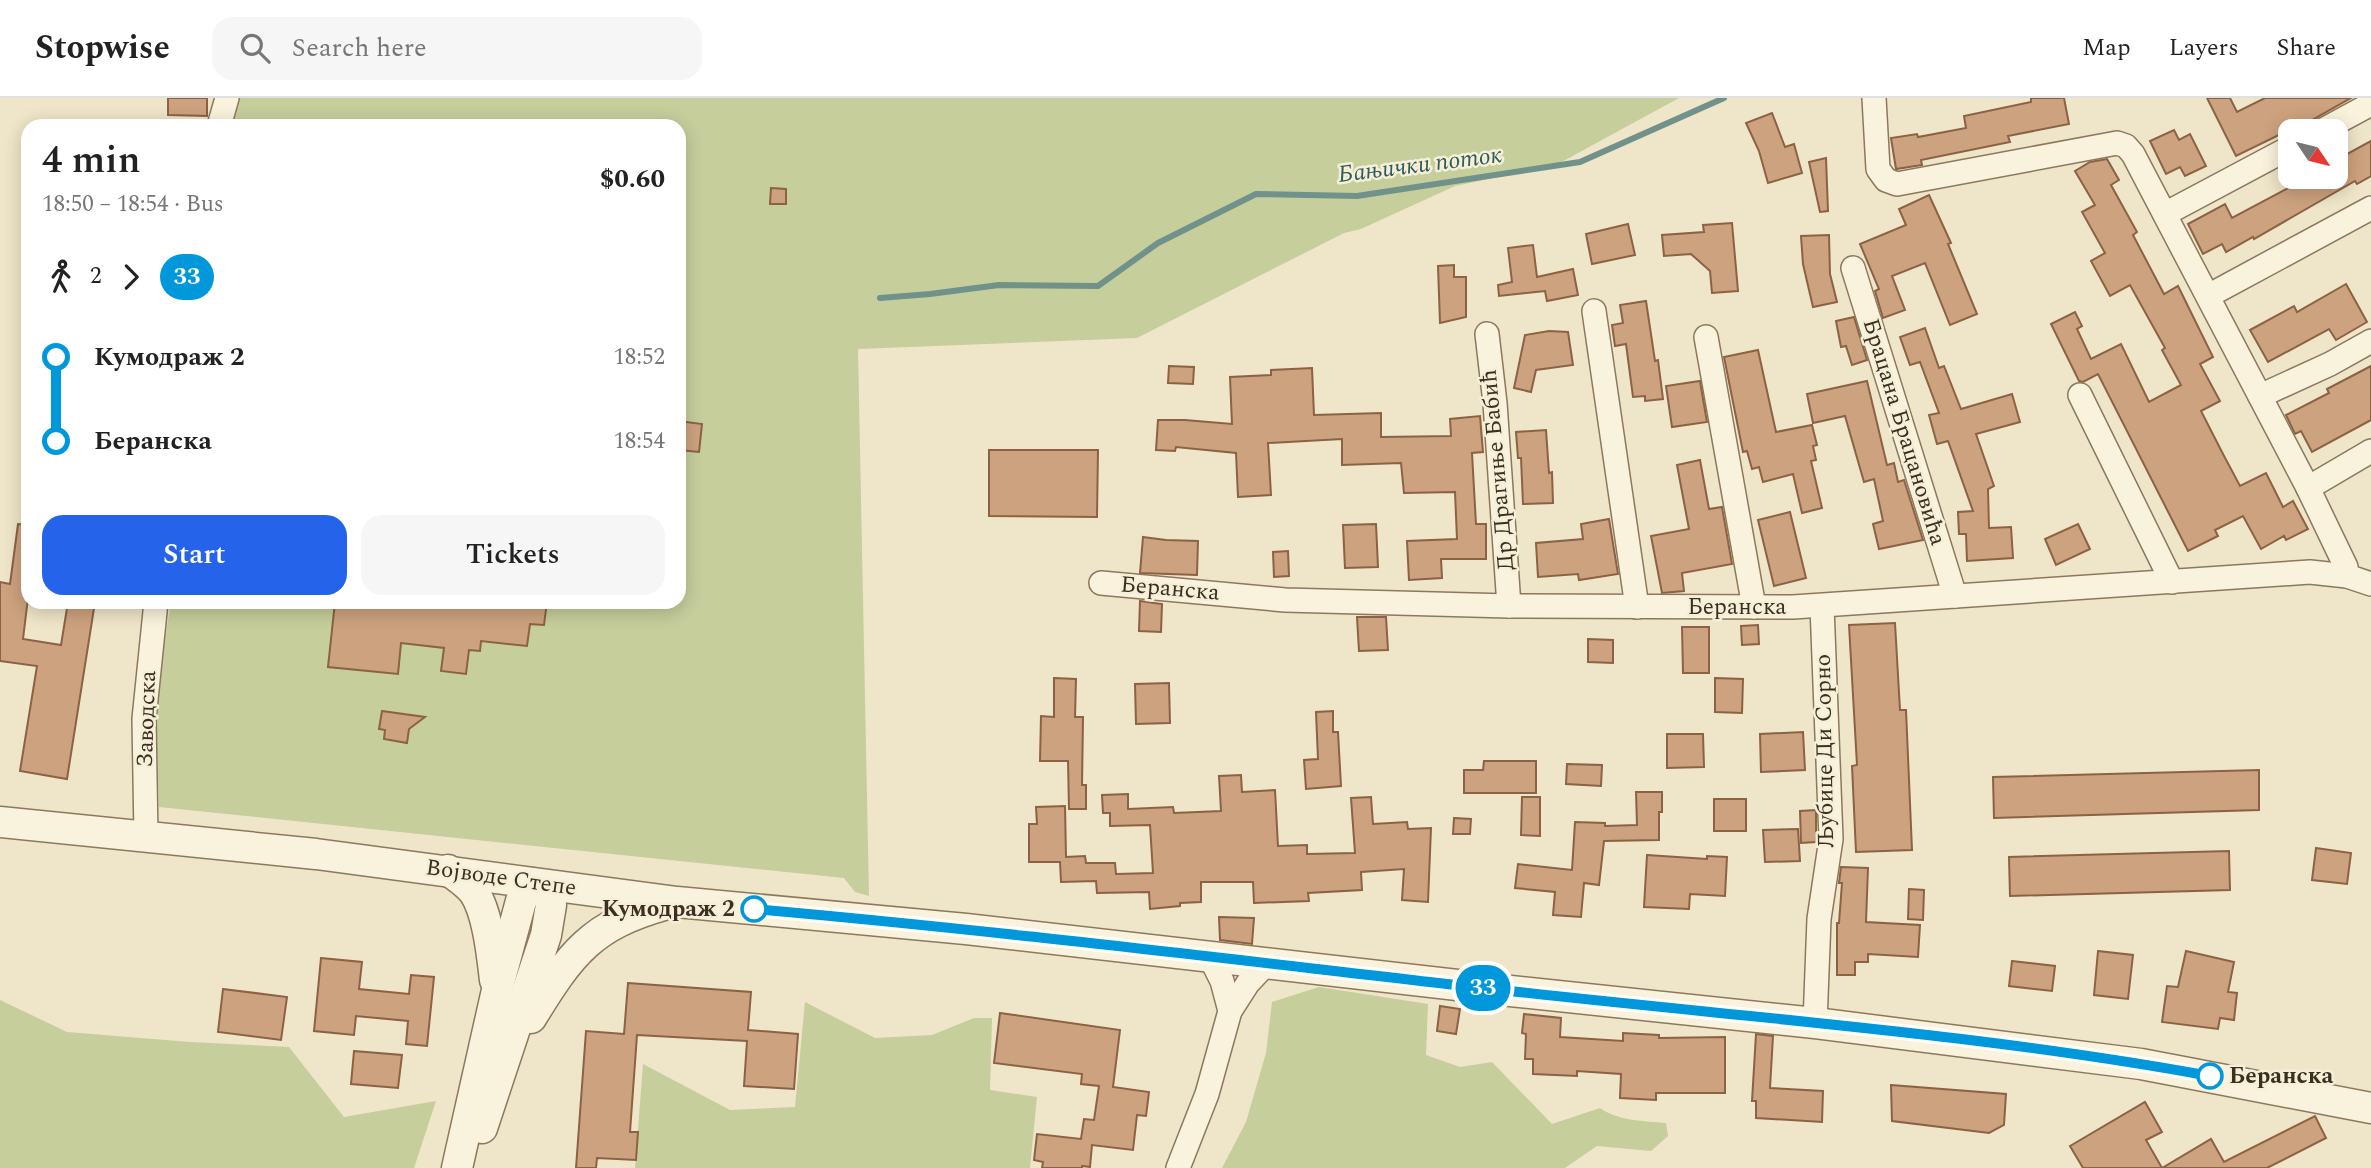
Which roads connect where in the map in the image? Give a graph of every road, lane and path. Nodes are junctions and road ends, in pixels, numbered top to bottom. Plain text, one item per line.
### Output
1 (227, 98) edge
2 (1874, 98) edge
3 (2371, 104) edge
4 (221, 119) edge
5 (2343, 119) edge
6 (2278, 155) edge
7 (2371, 208) edge
8 (2165, 214) junction
9 (1853, 268) dead end
10 (2208, 296) junction
11 (1594, 311) dead end
12 (1487, 334) dead end
13 (1706, 337) dead end
14 (2371, 341) edge
15 (2080, 395) dead end
16 (2260, 396) junction
17 (2371, 452) edge
18 (2308, 488) junction
19 (2347, 576) junction
20 (2172, 582) junction
21 (1101, 583) dead end
22 (2371, 584) edge
23 (1955, 596) junction
24 (1508, 606) junction
25 (1822, 606) junction
26 (1636, 607) junction
27 (1754, 607) junction
28 (155, 609) edge
29 (0, 822) edge
30 (146, 836) junction
31 (448, 870) junction
32 (540, 884) junction
33 (677, 902) junction
34 (1210, 957) junction
35 (1267, 963) junction
36 (497, 990) junction
37 (1230, 1011) junction
38 (1815, 1023) junction
39 (506, 1060) junction
40 (2371, 1108) edge
41 (457, 1168) edge
42 (468, 1168) edge
43 (1178, 1168) edge

1 - 4 street
2 - 8 street
3 - 5 street
6 - 8 street
7 - 10 street
8 - 10 street
9 - 23 street, Брацана Брацановића
10 - 16 street
11 - 26 street
12 - 24 street, Др Драгиње Бабић
13 - 27 street
14 - 16 street
15 - 20 street
16 - 18 street
17 - 18 street
18 - 19 street
19 - 20 street, Беранска
19 - 22 street, Беранска
20 - 23 street, Беранска
21 - 24 street, Беранска
23 - 25 street, Беранска
24 - 26 street, Беранска
25 - 27 street, Беранска
25 - 38 street, Љубице Ди Сорно
26 - 27 street, Беранска
28 - 30 street, Заводска
29 - 30 street, Војводе Степе
30 - 31 street, Војводе Степе
31 - 32 street, Војводе Степе
31 - 36 street
32 - 33 street, Војводе Степе
32 - 36 street
32 - 39 street
33 - 34 street, Војводе Степе
33 - 39 street
34 - 35 street, Војводе Степе
34 - 37 street
35 - 37 street
35 - 38 street, Војводе Степе
36 - 41 street
37 - 43 street
38 - 40 street, Војводе Степе
39 - 42 street

